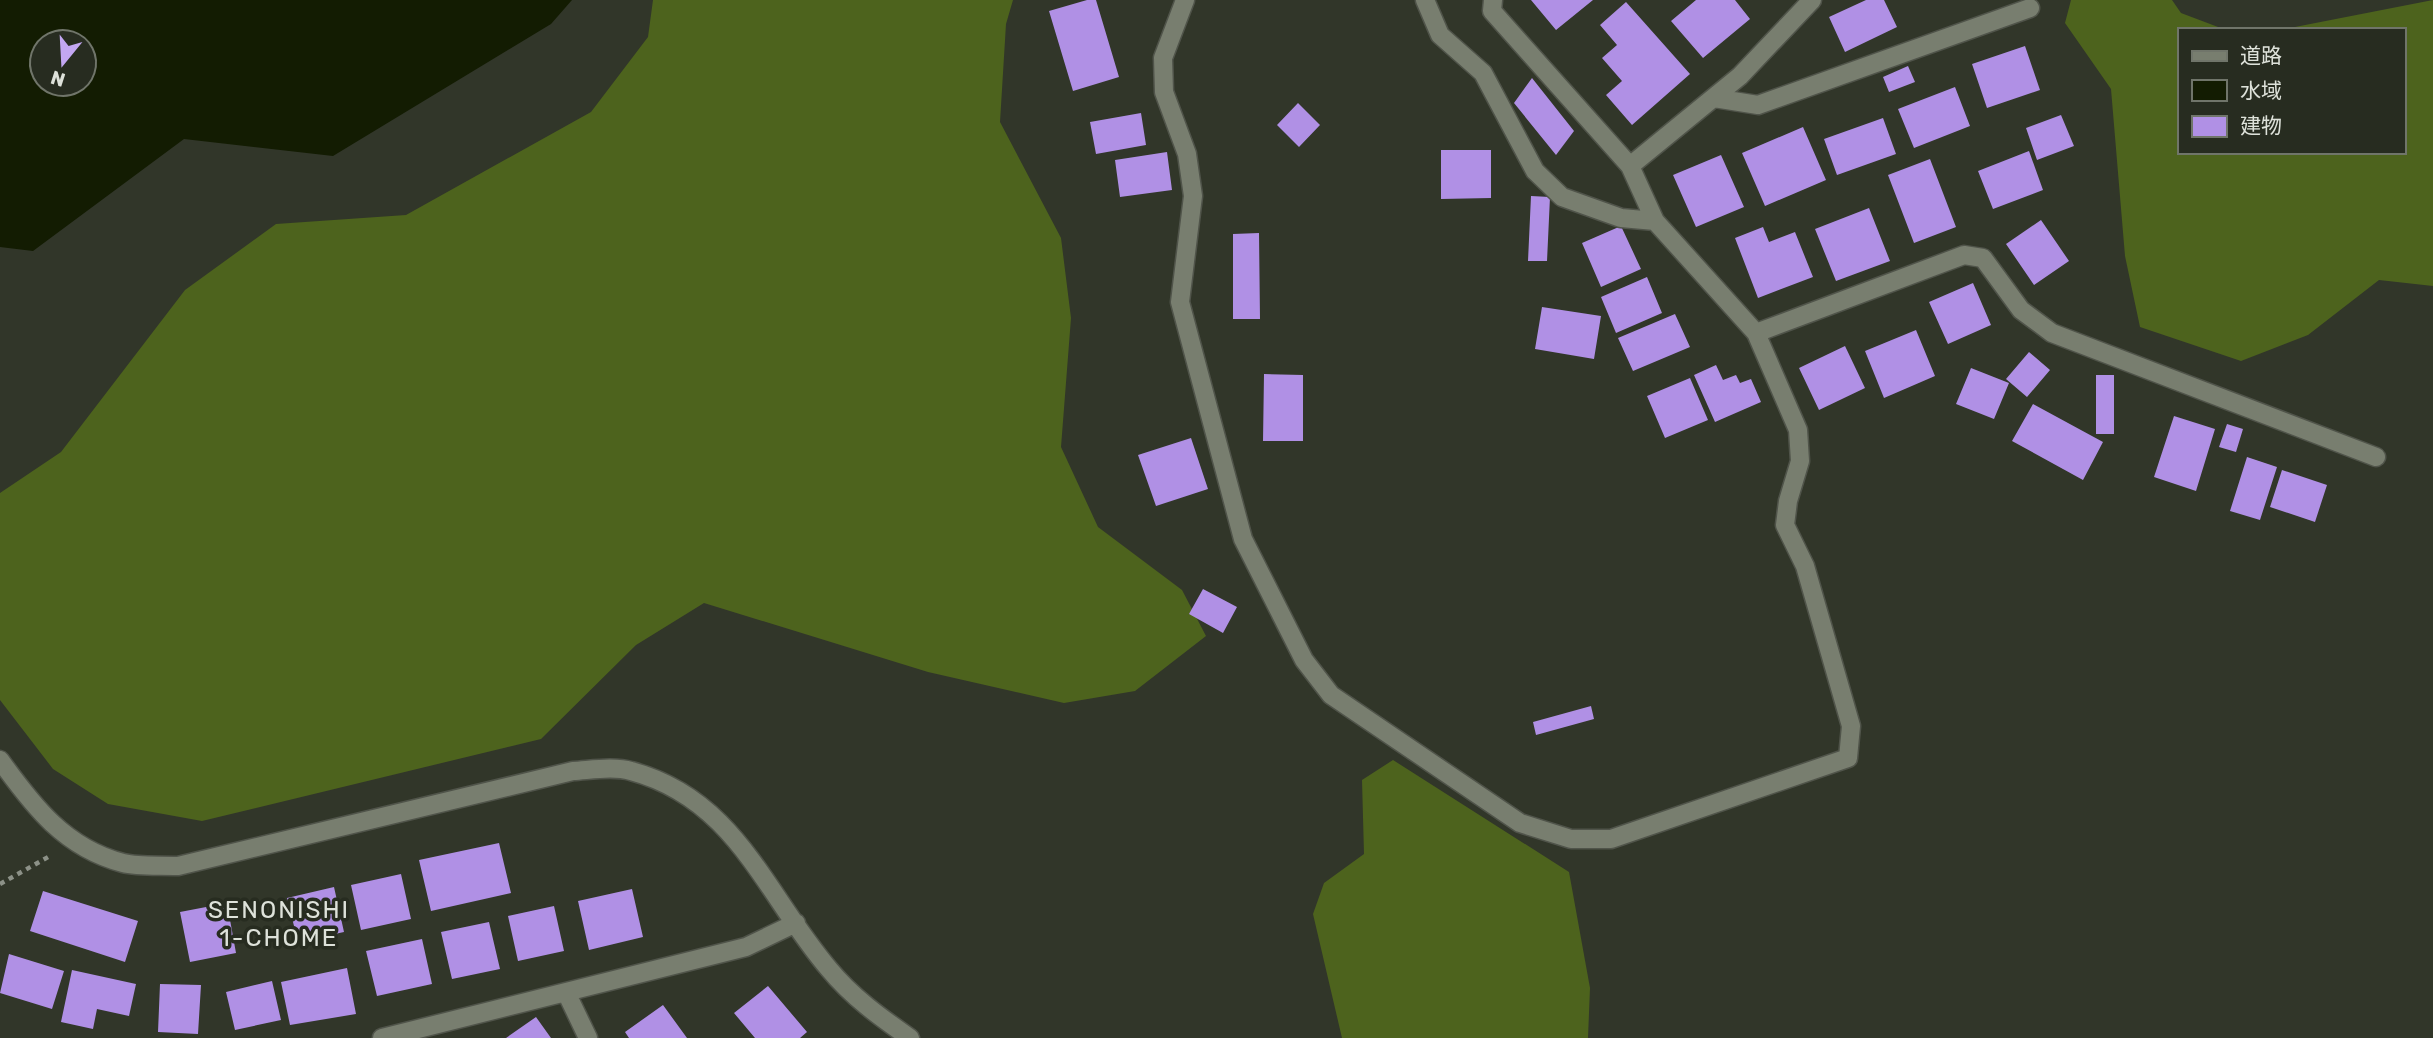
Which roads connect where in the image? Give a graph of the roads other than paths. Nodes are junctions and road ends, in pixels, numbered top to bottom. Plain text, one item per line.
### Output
1 (1185, 0) edge
2 (1424, 0) edge
3 (1493, 0) edge
4 (1812, 0) edge
5 (2030, 8) dead end
6 (1714, 98) junction
7 (1630, 166) junction
8 (1655, 221) junction
9 (1756, 333) junction
10 (2376, 457) dead end
11 (0, 760) edge
12 (796, 923) junction
13 (566, 992) junction
14 (383, 1038) edge
15 (588, 1038) edge
16 (910, 1038) edge

1 - 9 street
2 - 8 street
3 - 7 street
4 - 6 street
5 - 6 street
6 - 7 street
7 - 8 street
8 - 9 street
9 - 10 street
11 - 12 street
12 - 13 street
12 - 16 street
13 - 14 street
13 - 15 street

